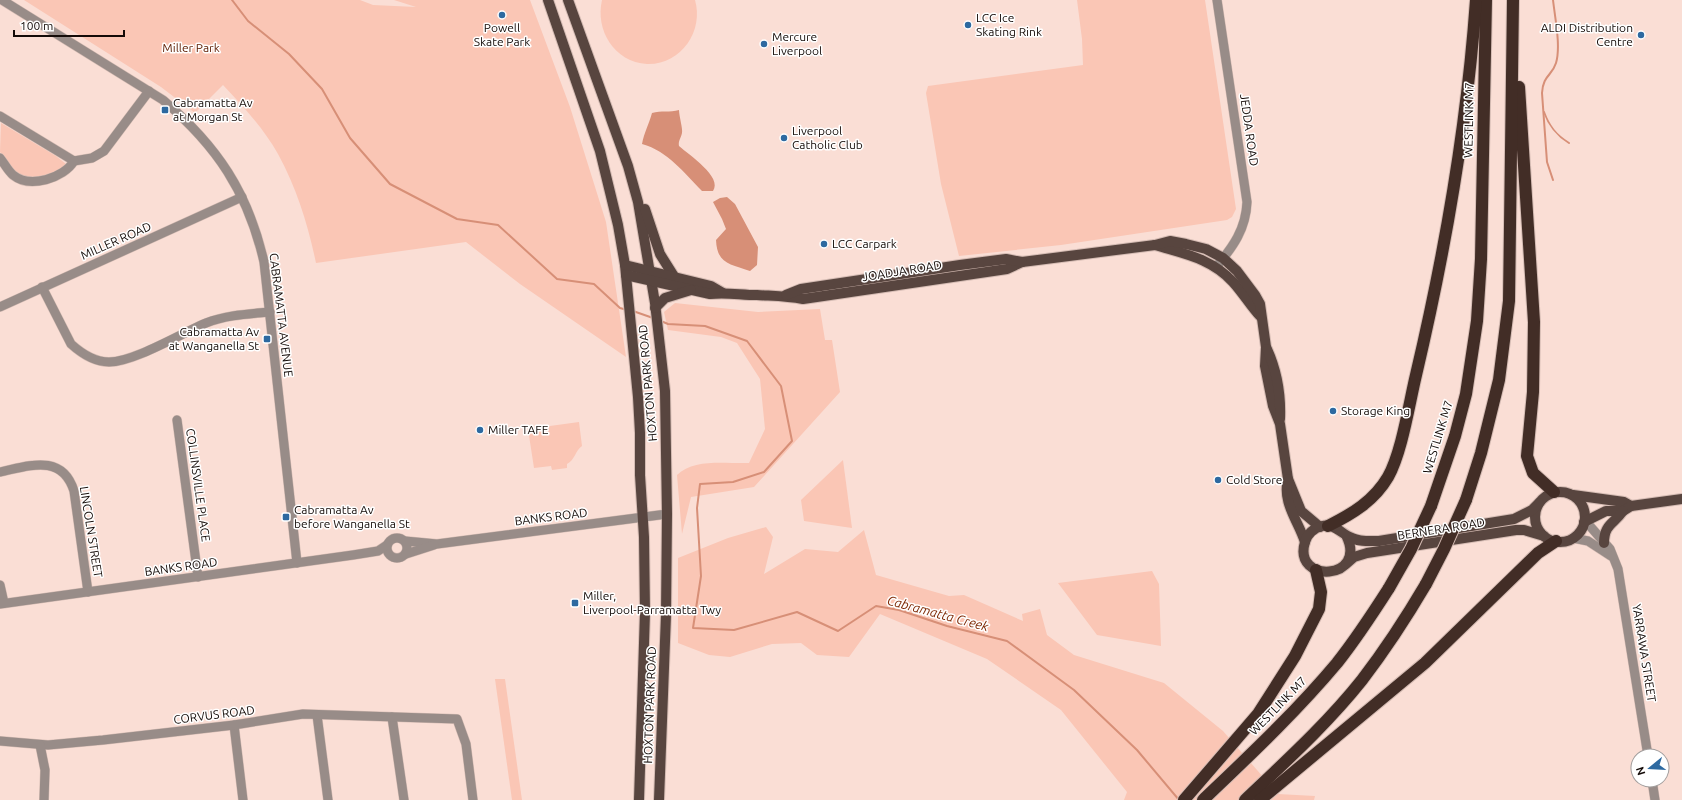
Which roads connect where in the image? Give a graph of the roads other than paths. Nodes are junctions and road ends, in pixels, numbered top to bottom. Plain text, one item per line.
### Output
1 (2, 0) edge
2 (548, 0) edge
3 (568, 0) edge
4 (1217, 0) edge
5 (1476, 0) edge
6 (1486, 0) edge
7 (1513, 0) edge
8 (1518, 0) edge
9 (149, 91) junction
10 (0, 116) edge
11 (0, 158) edge
12 (74, 161) junction
13 (628, 166) junction
14 (242, 197) junction
15 (1155, 245) junction
16 (1223, 258) junction
17 (1216, 267) junction
18 (625, 270) junction
19 (651, 277) junction
20 (675, 278) junction
21 (42, 287) junction
22 (690, 290) junction
23 (723, 293) junction
24 (656, 305) junction
25 (0, 307) edge
26 (270, 312) junction
27 (1260, 316) junction
28 (177, 420) dead end
29 (0, 472) edge
30 (1288, 478) junction
31 (1554, 492) junction
32 (1573, 496) junction
33 (1682, 499) edge
34 (1539, 503) junction
35 (1627, 509) junction
36 (667, 514) junction
37 (643, 516) junction
38 (1584, 523) junction
39 (1324, 526) junction
40 (1346, 535) junction
41 (1544, 536) junction
42 (1573, 538) junction
43 (405, 541) junction
44 (1556, 541) junction
45 (1305, 542) junction
46 (1604, 543) junction
47 (388, 544) junction
48 (437, 544) junction
49 (366, 553) junction
50 (389, 554) junction
51 (406, 554) junction
52 (1611, 556) junction
53 (297, 563) junction
54 (1345, 564) junction
55 (1316, 570) junction
56 (198, 577) junction
57 (0, 585) edge
58 (88, 592) junction
59 (2, 604) edge
60 (317, 715) junction
61 (392, 717) junction
62 (234, 725) junction
63 (0, 741) edge
64 (40, 745) junction
65 (1647, 748) edge
66 (1653, 788) edge
67 (44, 800) edge
68 (243, 800) edge
69 (328, 800) edge
70 (404, 800) edge
71 (473, 800) edge
72 (640, 800) edge
73 (659, 800) edge
74 (1184, 800) edge
75 (1203, 800) edge
76 (1245, 800) edge
77 (1260, 800) edge
78 (1655, 800) edge

1 - 9 street, CABRAMATTA AVENUE
2 - 18 main road, HOXTON PARK ROAD
3 - 13 main road, HOXTON PARK ROAD
4 - 16 street, JEDDA ROAD
5 - 39 highway
6 - 75 highway, WESTLINK M7, bridge
7 - 76 highway, bridge
8 - 31 highway
9 - 12 street
9 - 14 street, CABRAMATTA AVENUE
10 - 12 street
11 - 12 street
13 - 19 main road, HOXTON PARK ROAD
13 - 20 main road
14 - 21 street, MILLER ROAD
14 - 26 street, CABRAMATTA AVENUE
15 - 16 main road, JOADJA ROAD
15 - 17 main road, JOADJA ROAD
15 - 23 main road, JOADJA ROAD
16 - 17 street, JEDDA ROAD
16 - 27 main road
17 - 27 main road
18 - 19 main road, JOADJA ROAD
18 - 37 main road, HOXTON PARK ROAD
19 - 20 main road, JOADJA ROAD
19 - 22 main road, JOADJA ROAD
19 - 24 main road, HOXTON PARK ROAD
20 - 23 main road, JOADJA ROAD
21 - 25 street, MILLER ROAD
21 - 26 street
22 - 23 main road, JOADJA ROAD
22 - 24 main road
24 - 36 main road, HOXTON PARK ROAD
26 - 53 street, CABRAMATTA AVENUE
27 - 30 main road
28 - 56 street, COLLINSVILLE PLACE
29 - 58 street, LINCOLN STREET
30 - 39 main road
30 - 45 main road
31 - 32 main road
31 - 34 main road
32 - 35 main road
32 - 38 main road
33 - 35 main road
34 - 40 main road, BERNERA ROAD
34 - 41 main road
35 - 38 main road
35 - 46 main road
36 - 37 street, BANKS ROAD
36 - 73 main road, HOXTON PARK ROAD
37 - 48 street, BANKS ROAD
37 - 72 main road, HOXTON PARK ROAD
38 - 42 main road
38 - 46 street, YARRAWA STREET
39 - 40 main road
39 - 45 main road
40 - 54 main road
41 - 44 main road
41 - 54 main road, BERNERA ROAD
42 - 44 main road
42 - 52 street
43 - 47 street
43 - 48 street, BANKS ROAD
43 - 51 street
44 - 77 highway
45 - 55 main road
46 - 52 street, YARRAWA STREET
47 - 49 street, BANKS ROAD
47 - 50 street
48 - 51 street, BANKS ROAD
49 - 50 street, BANKS ROAD
49 - 53 street, BANKS ROAD
50 - 51 street
52 - 65 street, YARRAWA STREET
53 - 56 street, BANKS ROAD
54 - 55 main road
55 - 74 highway
56 - 58 street, BANKS ROAD
57 - 59 street
58 - 59 street, BANKS ROAD
60 - 61 street, CORVUS ROAD
60 - 62 street, CORVUS ROAD
60 - 69 street
61 - 70 street
61 - 71 street, CORVUS ROAD
62 - 64 street, CORVUS ROAD
62 - 68 street
63 - 64 street, CORVUS ROAD
64 - 67 street
66 - 78 street

